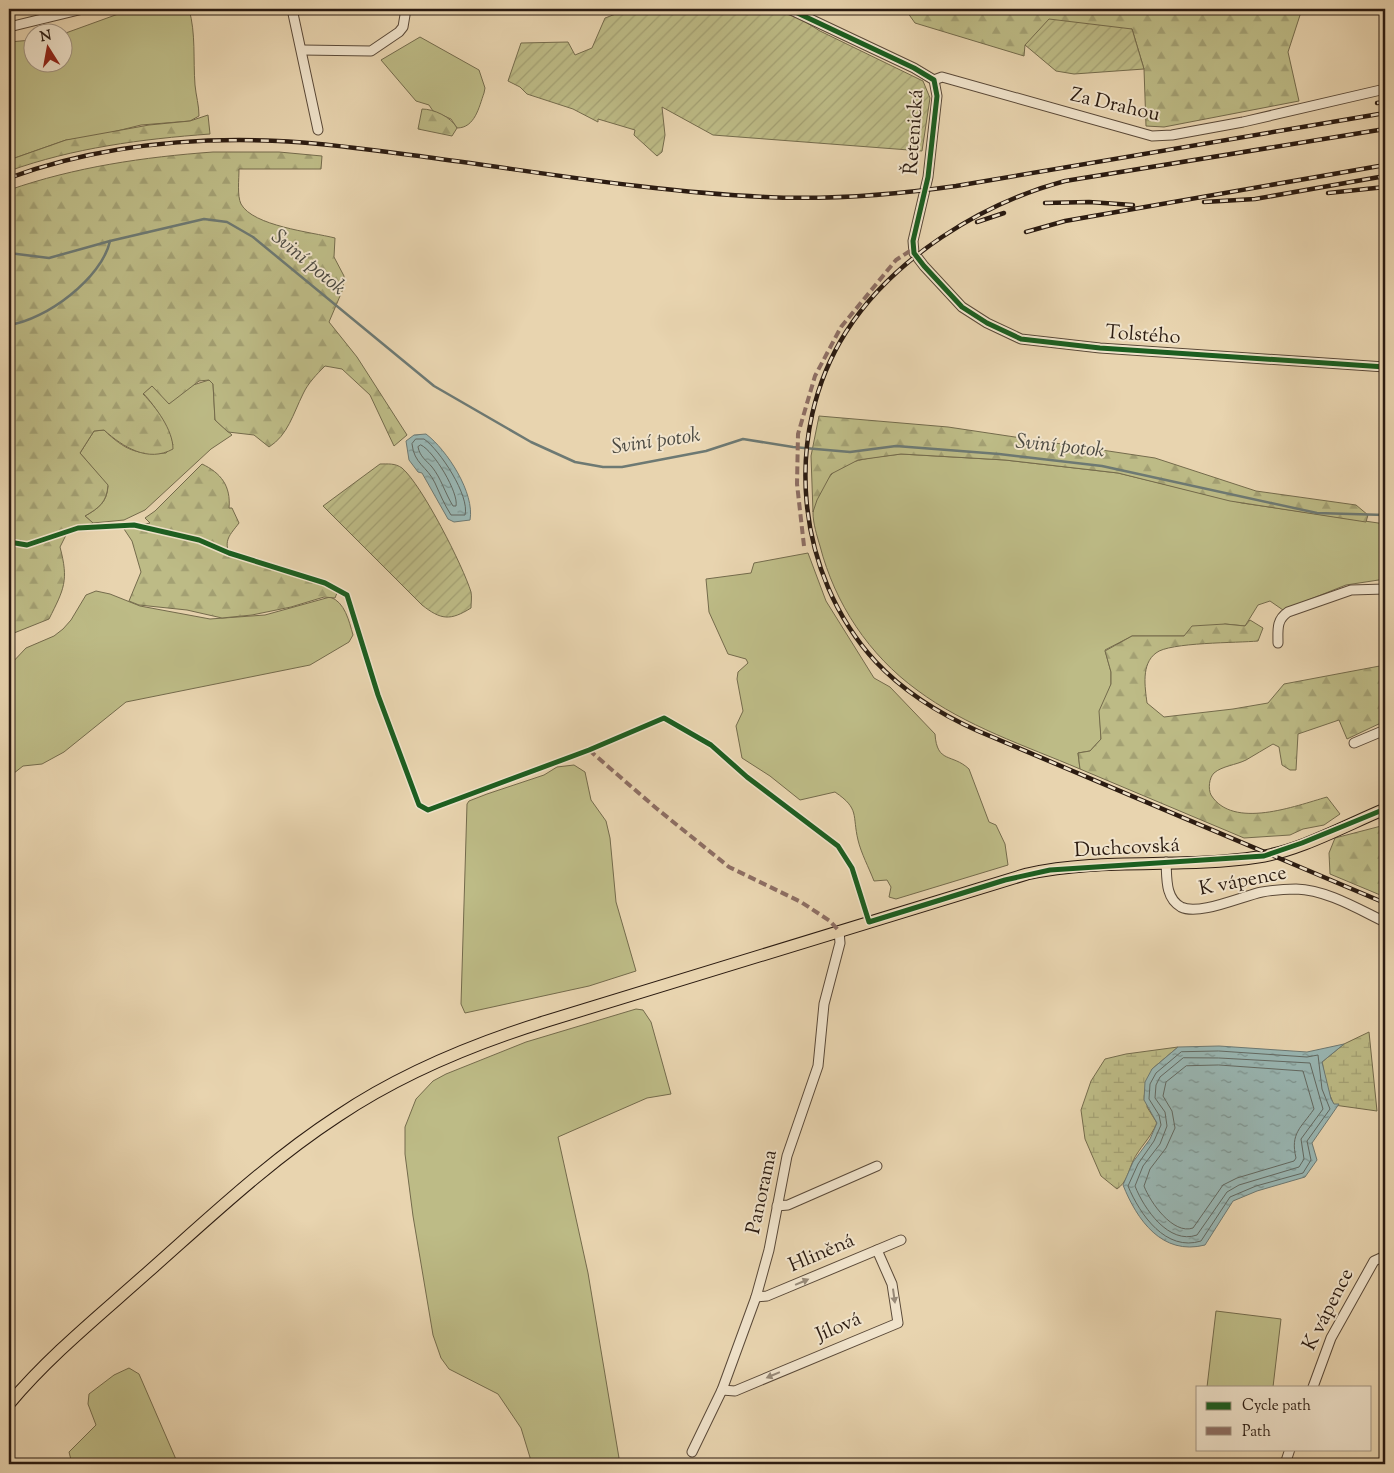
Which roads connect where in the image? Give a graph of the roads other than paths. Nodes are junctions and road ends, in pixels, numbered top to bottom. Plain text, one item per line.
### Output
1 (83, 9) edge
2 (292, 9) edge
3 (406, 9) edge
4 (793, 9) edge
5 (9, 27) edge
6 (302, 50) junction
7 (934, 80) junction
8 (1385, 89) edge
9 (318, 130) dead end
10 (913, 249) joint
11 (1385, 367) edge
12 (1385, 589) edge
13 (1278, 643) dead end
14 (1385, 730) edge
15 (1354, 743) dead end
16 (1385, 809) edge
17 (1166, 862) junction
18 (1385, 922) edge
19 (839, 931) junction
20 (876, 1166) dead end
21 (777, 1206) junction
22 (901, 1240) dead end
23 (877, 1250) junction
24 (1385, 1256) edge
25 (756, 1297) junction
26 (1313, 1386) edge
27 (722, 1390) junction
28 (10, 1403) edge
29 (1290, 1450) edge
30 (692, 1452) dead end
31 (1285, 1464) edge

1 - 5 street
2 - 6 street
3 - 6 street
4 - 7 street, Řetenická
6 - 9 street
7 - 8 street, Za Drahou
7 - 10 street, Řetenická
10 - 11 street, Tolstého
12 - 13 street
14 - 15 street
16 - 17 main road, Duchcovská
17 - 18 street, K vápence
17 - 19 main road, Duchcovská
19 - 21 street, Panorama
19 - 28 main road, Duchcovská
20 - 21 street
21 - 25 street, Panorama
22 - 23 street, Hliněná
25 -> 23 street, Hliněná
23 -> 27 street, Jílová
24 - 26 street, K vápence
25 - 27 street, Panorama
27 - 30 street, Panorama
29 - 31 street

